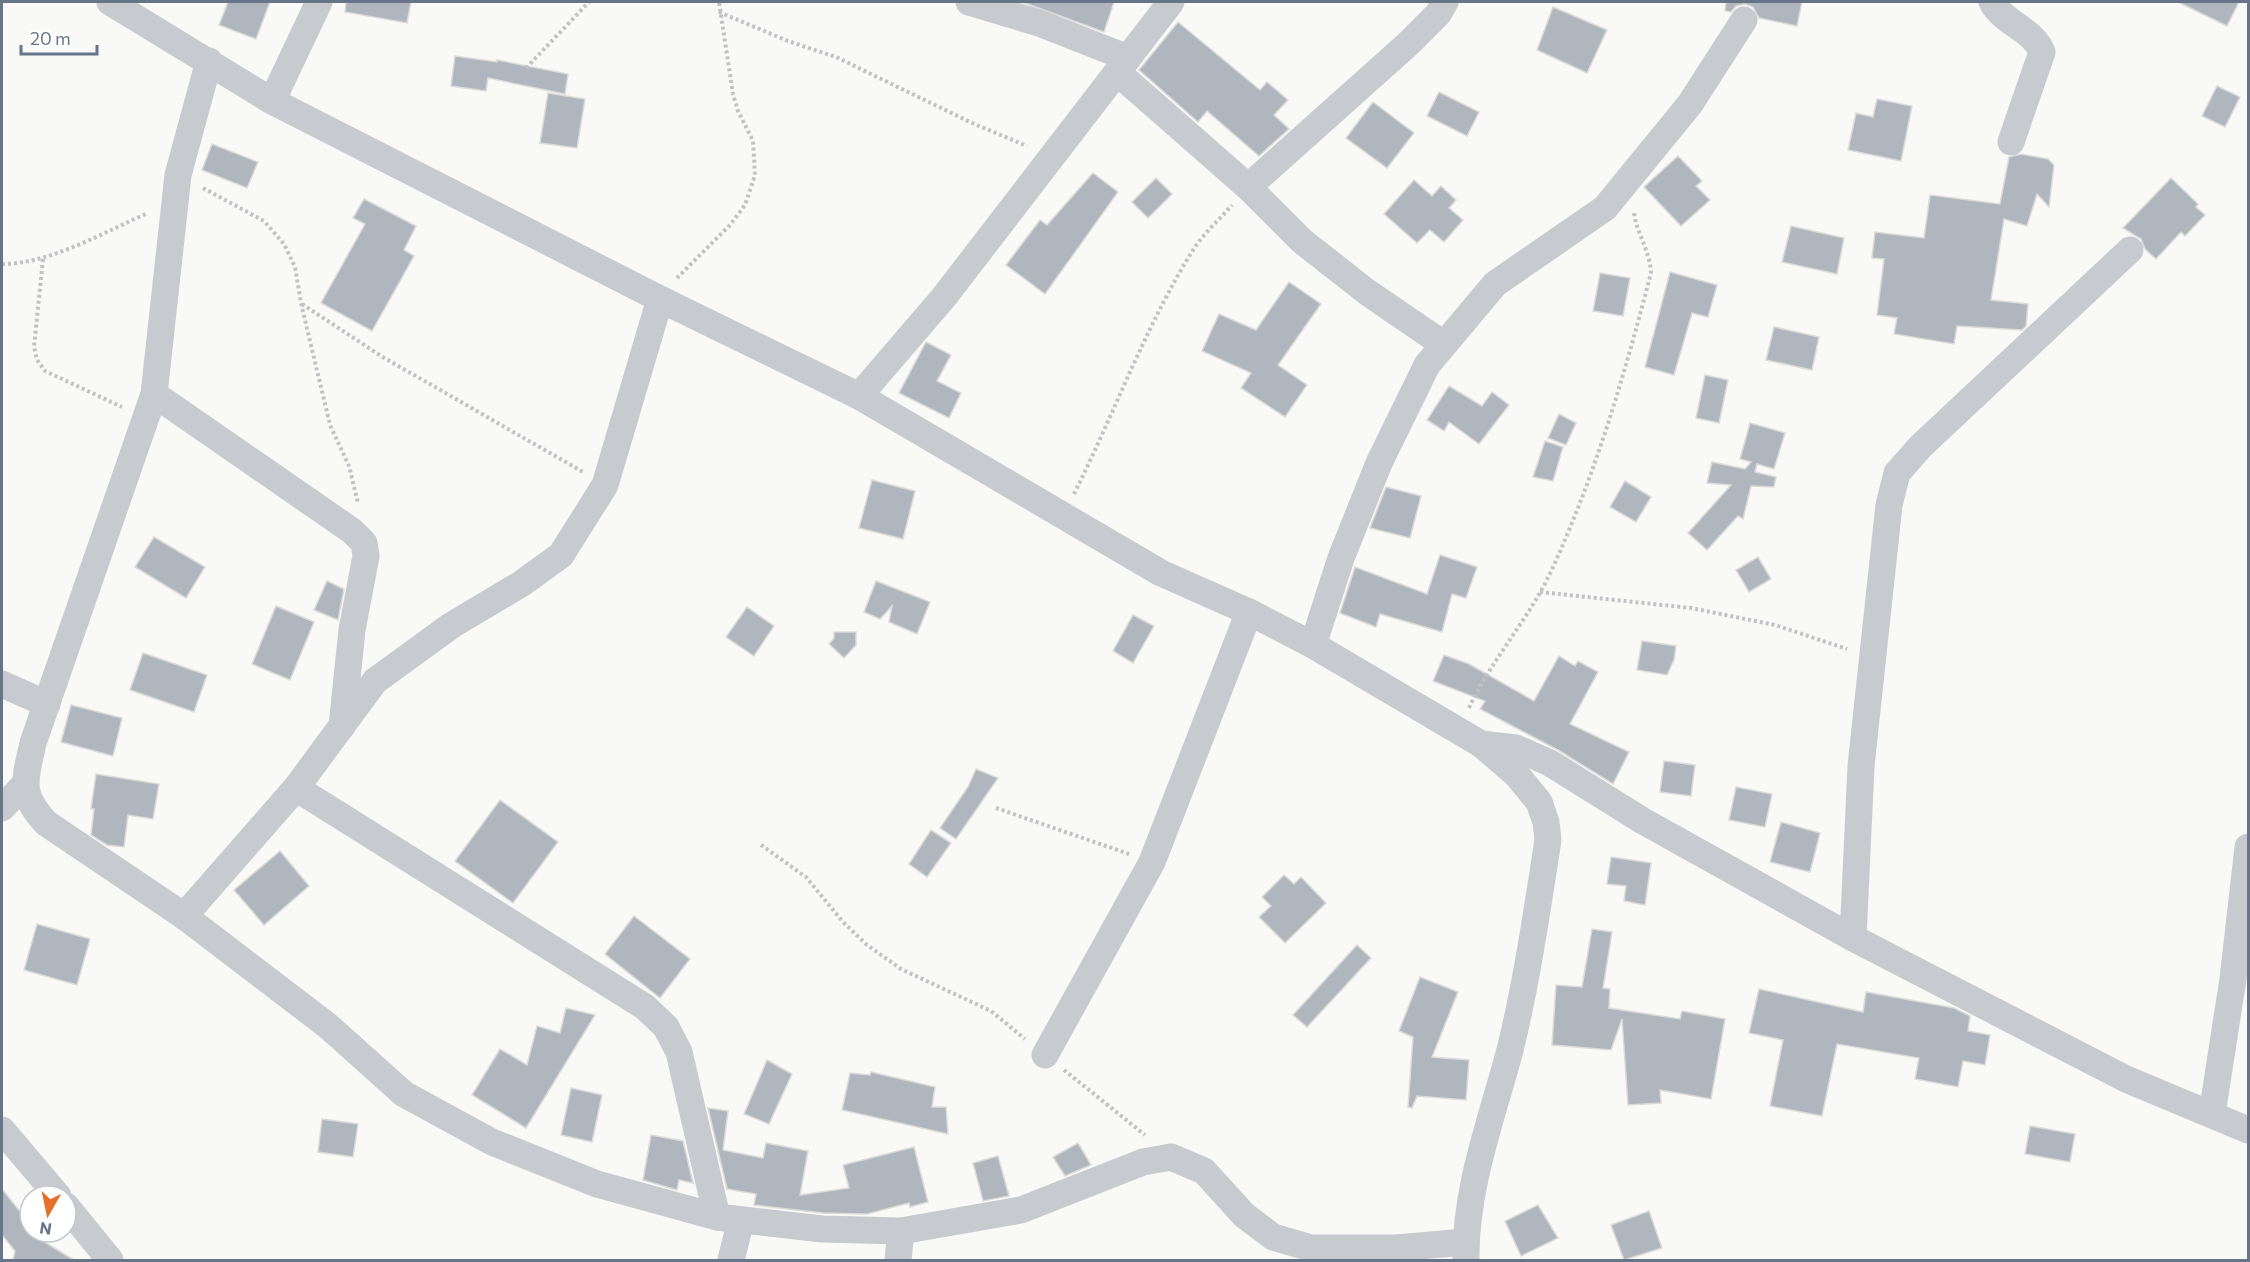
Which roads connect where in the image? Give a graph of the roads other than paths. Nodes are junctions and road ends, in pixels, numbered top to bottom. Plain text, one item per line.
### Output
1 (110, 2) edge
2 (319, 2) edge
3 (969, 2) edge
4 (1171, 2) edge
5 (1445, 2) edge
6 (1992, 2) edge
7 (1744, 20) dead end
8 (209, 61) junction
9 (1123, 65) junction
10 (272, 101) junction
11 (2012, 142) dead end
12 (1248, 187) junction
13 (2130, 250) dead end
14 (660, 299) junction
15 (1443, 344) junction
16 (859, 396) junction
17 (151, 406) junction
18 (1250, 612) junction
19 (1313, 645) junction
20 (2, 684) edge
21 (47, 704) junction
22 (342, 726) junction
23 (1481, 744) junction
24 (24, 784) junction
25 (296, 788) junction
26 (2, 808) edge
27 (2248, 847) edge
28 (184, 916) junction
29 (1853, 938) junction
30 (1045, 1055) road end
31 (2212, 1114) junction
32 (2, 1130) edge
33 (2248, 1130) edge
34 (48, 1184) edge
35 (729, 1219) junction
36 (78, 1221) edge
37 (901, 1231) junction
38 (1466, 1251) edge
39 (110, 1260) edge
40 (731, 1260) edge
41 (898, 1260) edge

1 - 8 street
2 - 10 street
3 - 9 street
4 - 9 street
5 - 12 street
6 - 11 street
7 - 15 street
8 - 10 street
8 - 17 street
9 - 12 street
9 - 16 street
10 - 14 street
12 - 15 street
13 - 29 street
14 - 16 street
14 - 22 street
15 - 19 street
16 - 18 street
17 - 21 street
17 - 22 street
18 - 19 street
18 - 30 street
19 - 23 street
20 - 21 street
21 - 24 street
22 - 25 street
23 - 29 street
23 - 38 street
24 - 26 street
24 - 28 street
25 - 28 street
25 - 35 street
27 - 31 street
28 - 35 street
29 - 31 street
31 - 33 street
32 - 34 street
35 - 37 street
35 - 40 street
36 - 39 street
37 - 38 street
37 - 41 street

